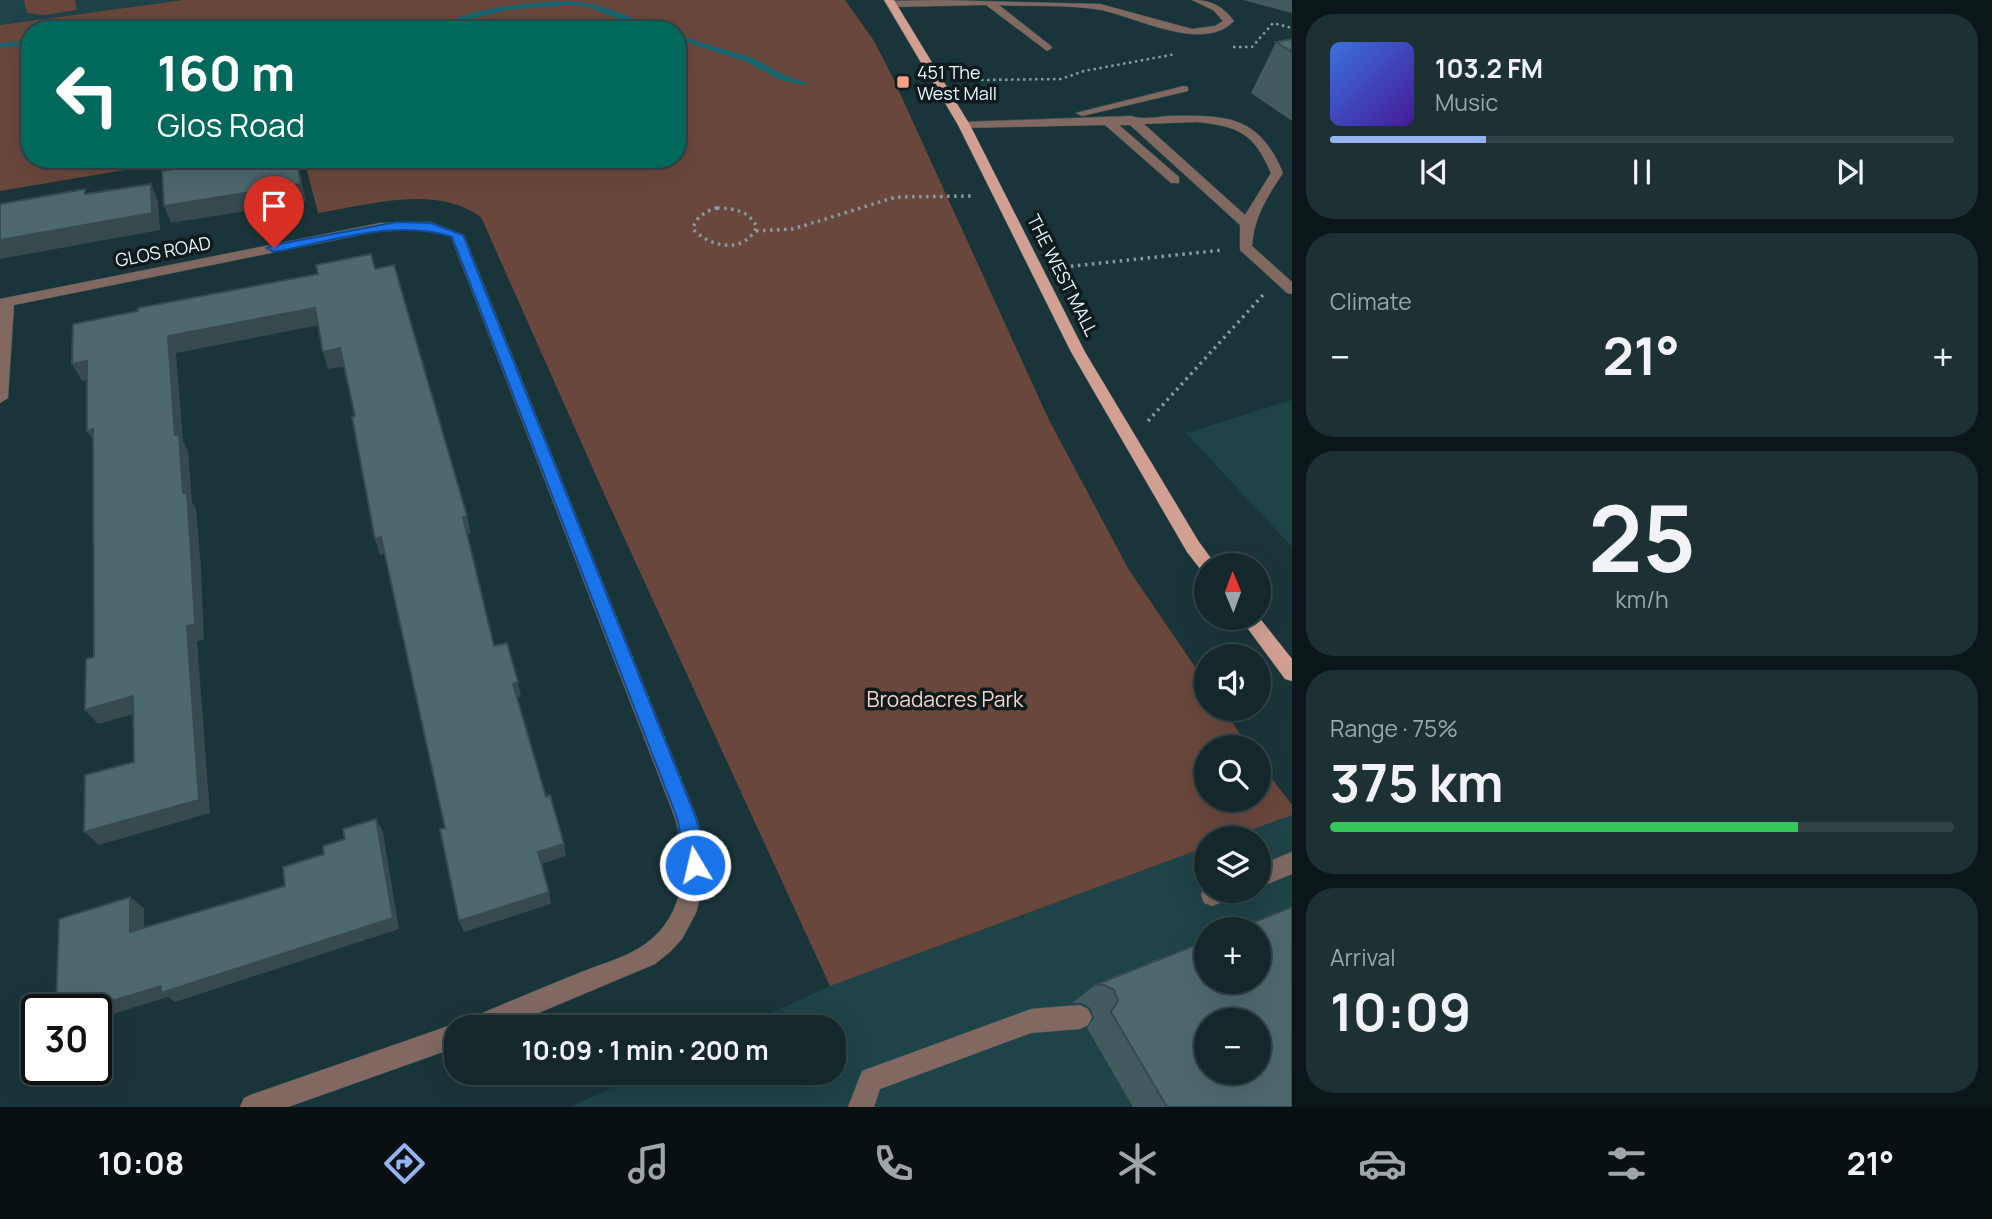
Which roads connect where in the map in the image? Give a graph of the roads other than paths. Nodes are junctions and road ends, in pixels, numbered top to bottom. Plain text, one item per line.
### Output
1 (1125, 0) edge
2 (1197, 0) edge
3 (890, 2) edge
4 (988, 2) junction
5 (1018, 2) edge
6 (1100, 8) junction
7 (1047, 48) dead end
8 (1184, 89) dead end
9 (1106, 120) junction
10 (1131, 120) junction
11 (1036, 124) junction
12 (964, 125) junction
13 (1175, 180) dead end
14 (1247, 224) junction
15 (1292, 290) edge
16 (4, 302) edge
17 (0, 398) edge
18 (1198, 553) edge
19 (1258, 630) edge
20 (1292, 673) edge
21 (1292, 863) edge
22 (1271, 872) edge
23 (506, 1015) edge
24 (1080, 1017) dead end
25 (444, 1040) edge
26 (253, 1107) edge
27 (861, 1107) edge

1 - 6 street
2 - 6 street
3 - 4 street
3 - 12 main road, THE WEST MALL
4 - 5 street
4 - 7 street
5 - 6 street
8 - 11 street
9 - 10 street
9 - 11 street
9 - 13 street
10 - 14 street
10 - 14 street
11 - 12 street
12 - 18 main road, THE WEST MALL
14 - 15 street
16 - 17 street
16 - 23 street, GLOS ROAD
19 - 20 main road
21 - 22 street
24 - 27 street
25 - 26 street

